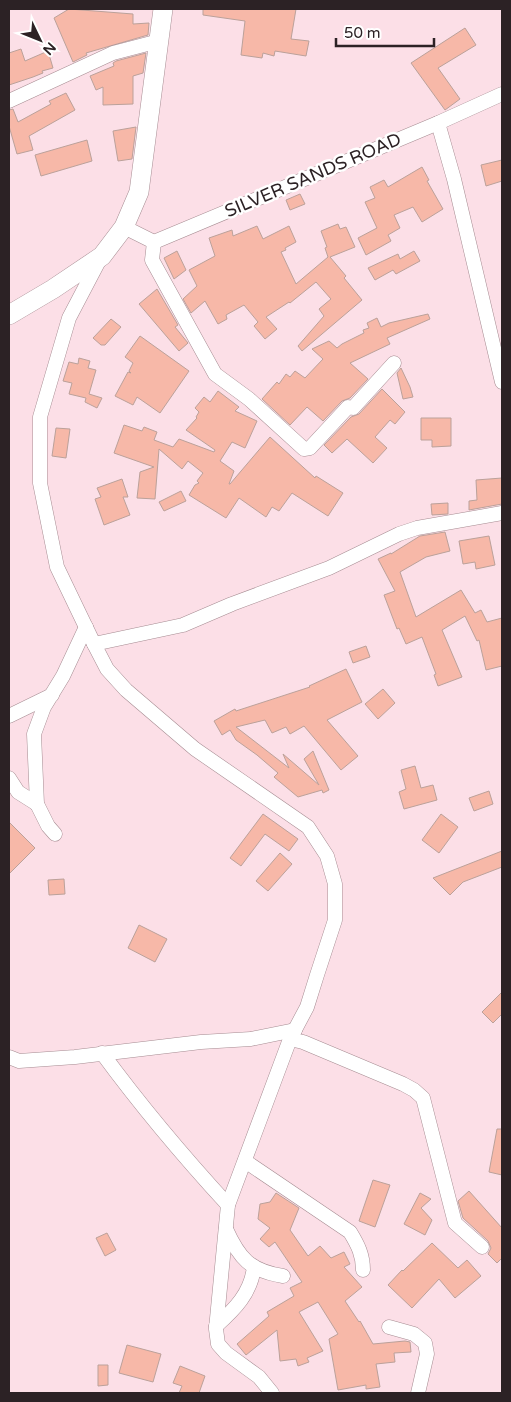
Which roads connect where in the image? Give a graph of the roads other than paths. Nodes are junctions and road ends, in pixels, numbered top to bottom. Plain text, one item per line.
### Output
1 (164, 9) edge
2 (159, 41) junction
3 (502, 94) edge
4 (9, 101) edge
5 (438, 123) junction
6 (124, 226) junction
7 (154, 242) junction
8 (102, 256) junction
9 (9, 315) edge
10 (394, 363) dead end
11 (502, 376) edge
12 (502, 513) edge
13 (86, 627) junction
14 (94, 644) junction
15 (52, 694) junction
16 (9, 716) edge
17 (9, 778) edge
18 (37, 804) junction
19 (55, 834) dead end
20 (292, 1034) junction
21 (102, 1053) junction
22 (9, 1057) edge
23 (245, 1160) junction
24 (228, 1205) junction
25 (225, 1227) junction
26 (482, 1247) dead end
27 (254, 1267) junction
28 (363, 1270) dead end
29 (283, 1276) dead end
30 (216, 1326) junction
31 (389, 1327) dead end
32 (272, 1393) edge
33 (418, 1393) edge

1 - 2 street
2 - 4 street
2 - 6 street
3 - 5 street, SILVER SANDS ROAD
5 - 7 street, SILVER SANDS ROAD
5 - 11 street
6 - 7 street
6 - 8 street
7 - 10 street
8 - 9 street
8 - 13 street
12 - 14 street
13 - 14 street
13 - 15 street
14 - 20 street
15 - 16 street
15 - 18 street
17 - 18 street
18 - 19 street
20 - 21 street
20 - 23 street
20 - 26 street
21 - 22 street
21 - 24 street
23 - 24 street
23 - 28 street
24 - 25 street
25 - 27 street
25 - 30 street
27 - 29 street
27 - 30 street
30 - 32 street
31 - 33 street

